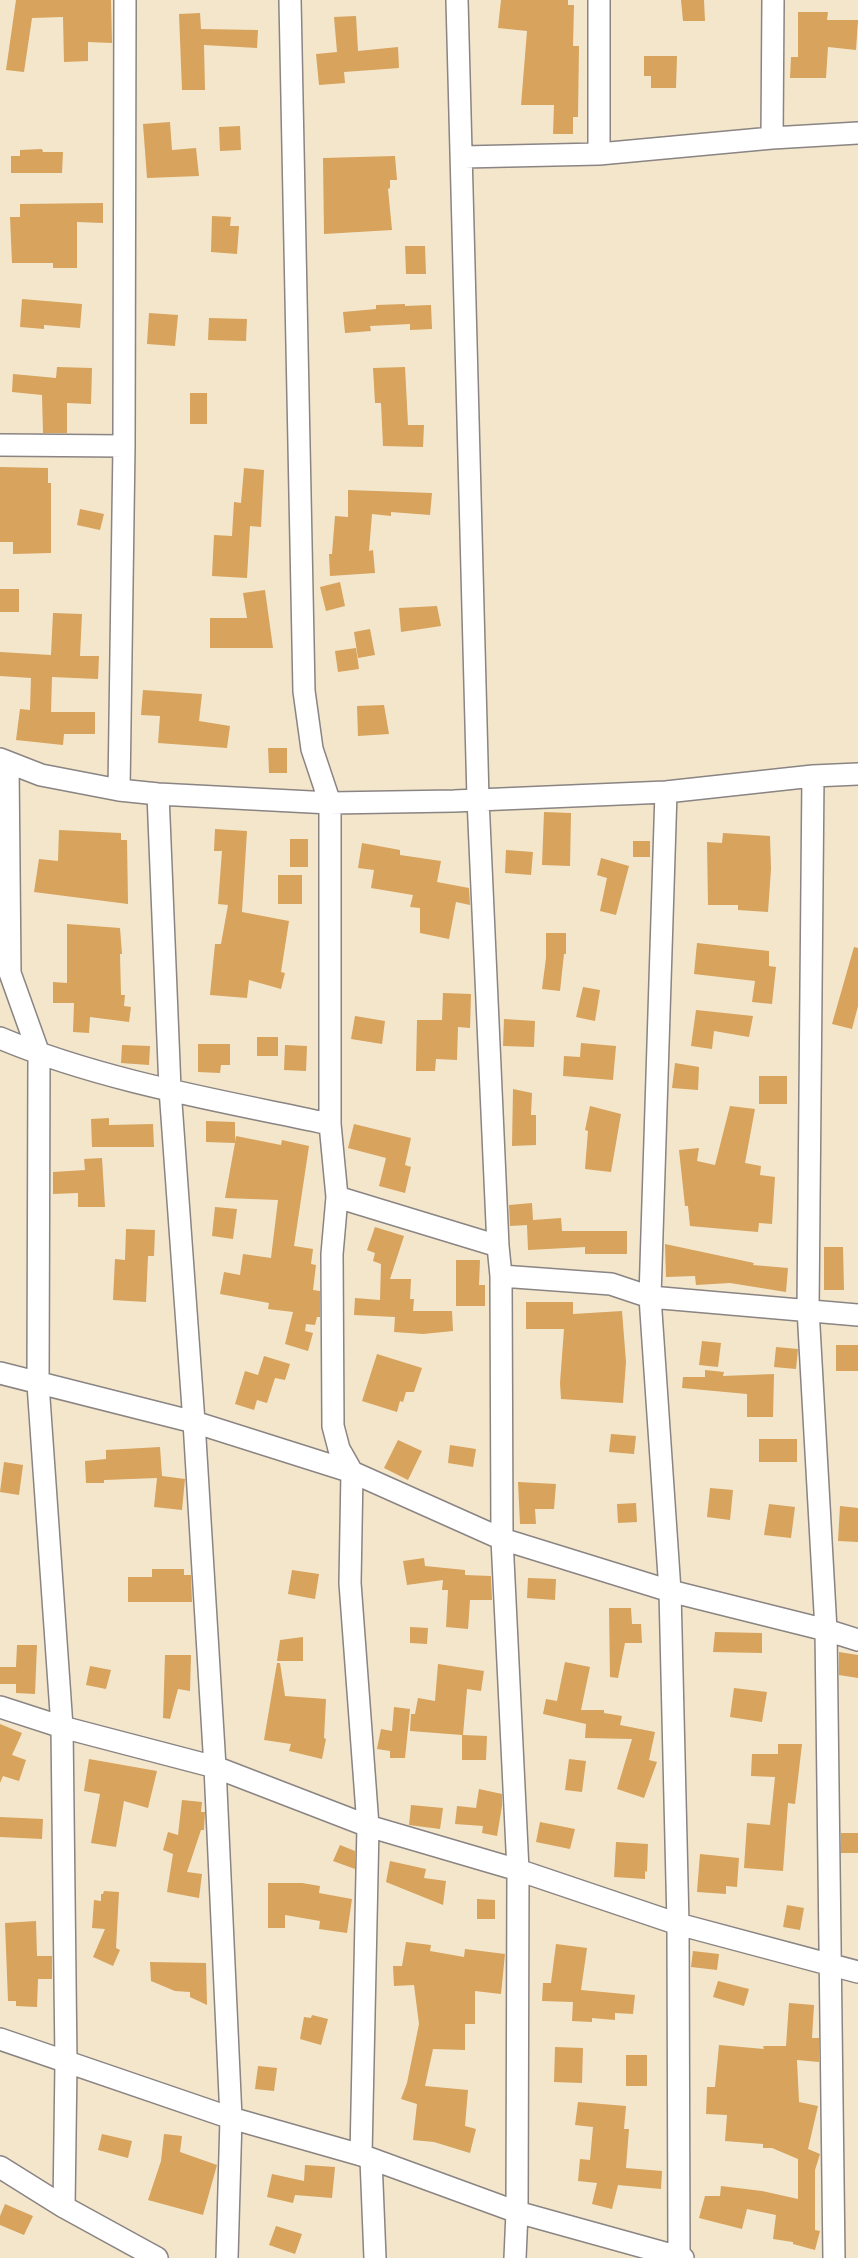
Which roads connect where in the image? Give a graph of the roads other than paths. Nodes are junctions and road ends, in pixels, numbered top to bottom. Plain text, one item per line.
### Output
1 (125, 0) edge
2 (290, 0) edge
3 (457, 0) edge
4 (599, 0) edge
5 (773, 0) edge
6 (858, 133) edge
7 (772, 138) junction
8 (598, 154) junction
9 (463, 157) junction
10 (0, 445) edge
11 (124, 446) junction
12 (4, 762) edge
13 (858, 774) edge
14 (813, 776) junction
15 (119, 790) junction
16 (666, 792) junction
17 (158, 794) junction
18 (478, 799) junction
19 (330, 803) junction
20 (0, 1038) edge
21 (39, 1054) junction
22 (170, 1090) junction
23 (330, 1124) junction
24 (338, 1197) junction
25 (498, 1246) junction
26 (501, 1276) junction
27 (650, 1297) junction
28 (808, 1309) junction
29 (858, 1315) edge
30 (0, 1372) edge
31 (38, 1384) junction
32 (194, 1422) junction
33 (352, 1472) junction
34 (502, 1539) junction
35 (670, 1591) junction
36 (826, 1630) junction
37 (858, 1640) edge
38 (0, 1707) edge
39 (62, 1727) junction
40 (215, 1767) junction
41 (368, 1826) junction
42 (518, 1870) junction
43 (678, 1924) junction
44 (830, 1964) junction
45 (858, 1972) edge
46 (0, 2039) edge
47 (66, 2063) junction
48 (231, 2118) junction
49 (366, 2157) junction
50 (0, 2167) edge
51 (64, 2207) junction
52 (517, 2212) junction
53 (157, 2258) edge
54 (227, 2258) edge
55 (376, 2258) edge
56 (515, 2258) edge
57 (680, 2258) edge
58 (834, 2258) edge

1 - 11 street
2 - 19 street
3 - 9 street
4 - 8 street
5 - 7 street
6 - 7 street
7 - 8 street
8 - 9 street
9 - 18 street
10 - 11 street
11 - 15 street
12 - 15 street
12 - 21 street
13 - 14 street
14 - 16 street
14 - 28 street
15 - 17 street
16 - 18 street
16 - 27 street
17 - 19 street
17 - 22 street
18 - 19 street
18 - 25 street
19 - 23 street
20 - 21 street
21 - 22 street
21 - 31 street
22 - 23 street
22 - 32 street
23 - 24 street
24 - 25 street
24 - 33 street
25 - 26 street
26 - 27 street
26 - 34 street
27 - 28 street
27 - 35 street
28 - 29 street
28 - 36 street
30 - 31 street
31 - 32 street
31 - 39 street
32 - 33 street
32 - 40 street
33 - 34 street
33 - 41 street
34 - 35 street
34 - 42 street
35 - 36 street
35 - 43 street
36 - 37 street
36 - 44 street
38 - 39 street
39 - 40 street
39 - 47 street
40 - 41 street
40 - 48 street
41 - 42 street
41 - 49 street
42 - 43 street
42 - 52 street
43 - 44 street
43 - 57 street
44 - 45 street
44 - 58 street
46 - 47 street
47 - 48 street
47 - 51 street
48 - 49 street
48 - 54 street
49 - 52 street
49 - 55 street
50 - 51 street
51 - 53 street
52 - 56 street
52 - 57 street

